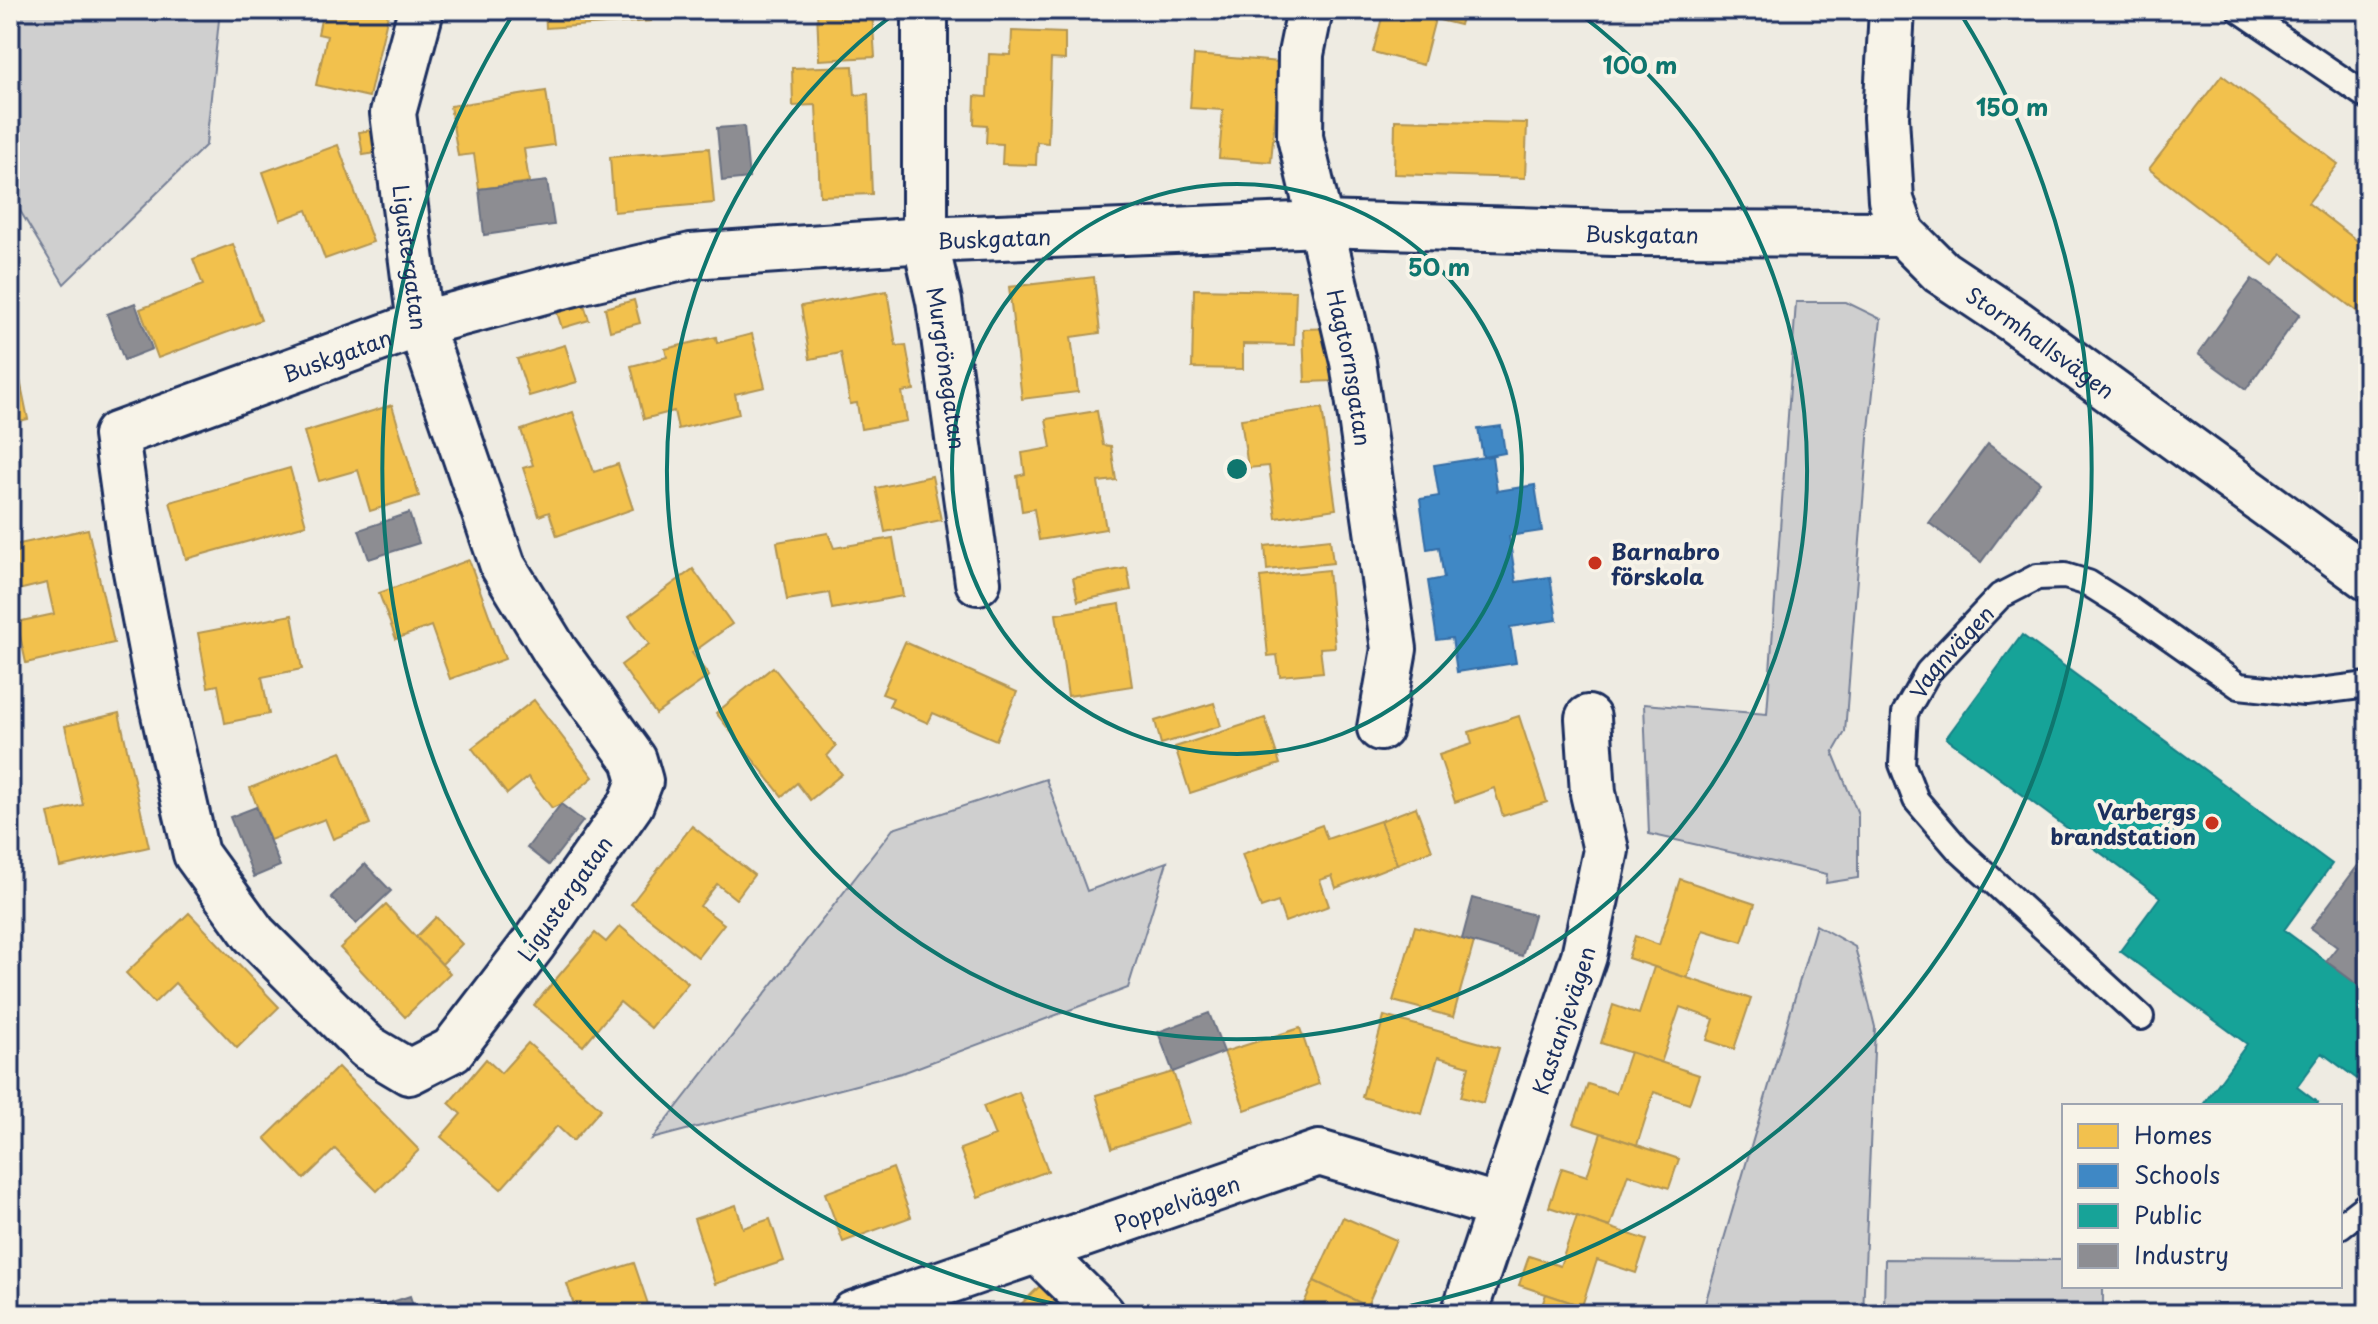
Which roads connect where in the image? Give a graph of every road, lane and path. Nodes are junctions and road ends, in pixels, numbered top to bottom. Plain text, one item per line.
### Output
1 (421, 10) edge
2 (925, 10) edge
3 (1310, 10) edge
4 (1892, 10) edge
5 (2240, 10) edge
6 (2368, 97) edge
7 (1321, 224) junction
8 (1903, 234) junction
9 (925, 240) junction
10 (420, 324) junction
11 (116, 435) joint
12 (2368, 578) edge
13 (978, 582) dead end
14 (2368, 685) edge
15 (1588, 718) dead end
16 (1380, 728) dead end
17 (2141, 1017) dead end
18 (2368, 1204) edge
19 (1500, 1207) junction
20 (2342, 1224) edge
21 (1038, 1251) junction
22 (853, 1314) edge
23 (1102, 1314) edge
24 (1464, 1314) edge

1 - 10 street, Ligustergatan
2 - 9 street, Murgrönegatan
3 - 7 street, Hagtornsgatan
4 - 8 street, Stormhallsvägen
5 - 6 lane
7 - 8 street, Buskgatan
7 - 9 street, Buskgatan
7 - 16 street, Hagtornsgatan
8 - 12 street, Stormhallsvägen
9 - 10 street, Buskgatan
9 - 13 street, Murgrönegatan
10 - 11 street, Buskgatan
10 - 11 street, Ligustergatan
14 - 17 lane, Vagnvägen
15 - 19 street, Kastanjevägen
18 - 20 lane
19 - 21 street, Poppelvägen
19 - 24 street, Kastanjevägen
21 - 22 street, Poppelvägen
21 - 23 street

